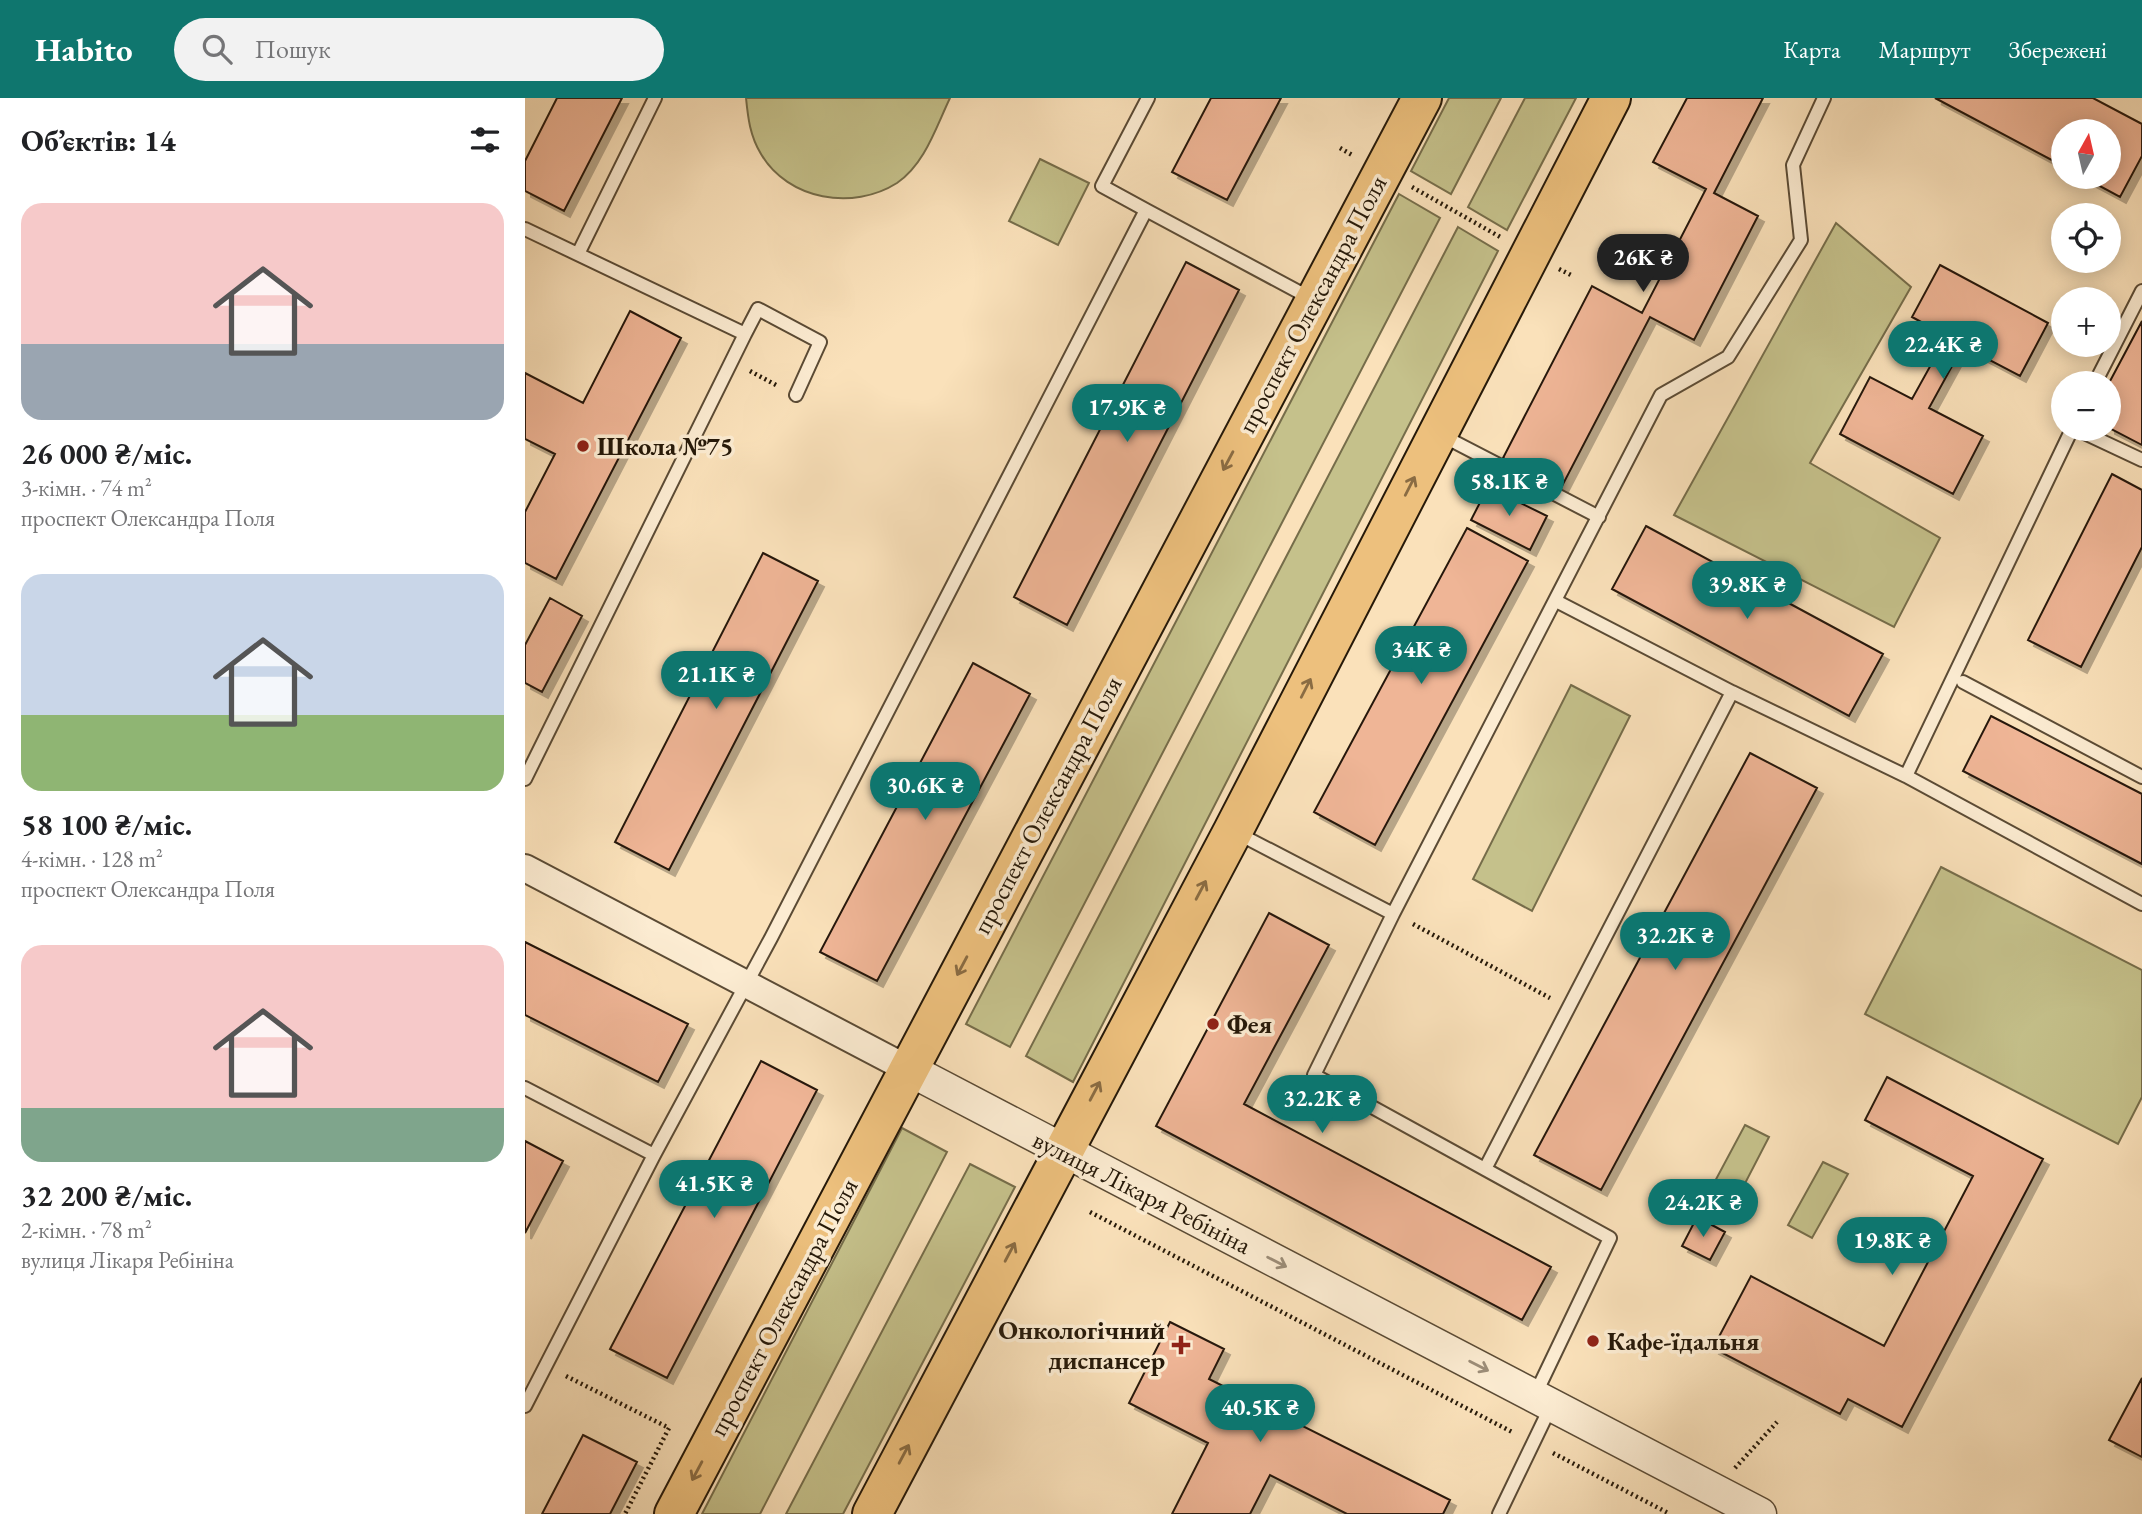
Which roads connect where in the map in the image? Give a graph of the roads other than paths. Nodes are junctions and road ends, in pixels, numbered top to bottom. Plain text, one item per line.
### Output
1 (656, 98) edge
2 (1149, 98) edge
3 (1422, 98) edge
4 (1611, 98) edge
5 (1824, 98) edge
6 (1146, 210) junction
7 (525, 229) edge
8 (578, 254) junction
9 (2142, 291) edge
10 (1313, 300) junction
11 (745, 334) junction
12 (2101, 371) edge
13 (796, 395) road end
14 (1437, 433) junction
15 (2068, 441) edge
16 (2100, 441) edge
17 (2142, 460) edge
18 (1599, 517) junction
19 (1556, 601) junction
20 (1963, 682) dead end
21 (1732, 692) junction
22 (1906, 776) junction
23 (2142, 777) edge
24 (525, 779) edge
25 (1233, 831) junction
26 (525, 868) edge
27 (2142, 904) edge
28 (1393, 914) junction
29 (746, 985) junction
30 (908, 1069) junction
31 (525, 1088) edge
32 (1063, 1152) junction
33 (654, 1154) junction
34 (1485, 1169) junction
35 (1543, 1400) junction
36 (525, 1406) edge
37 (674, 1514) edge
38 (872, 1514) edge
39 (1499, 1514) edge
40 (1760, 1514) edge

1 - 8 lane
2 - 6 lane
3 - 10 main road, проспект Олександра Поля
4 - 14 main road
5 - 18 lane
6 - 10 lane
6 - 29 lane
7 - 8 lane
8 - 11 lane
9 - 12 lane
10 -> 30 main road, проспект Олександра Поля
11 - 13 lane
11 - 24 lane
14 - 18 lane
25 -> 14 main road
15 - 22 lane
16 - 17 lane
18 - 19 lane
19 - 21 lane
19 - 28 lane
20 - 23 lane
21 - 22 lane
21 - 34 lane
22 - 27 lane
25 - 28 lane
32 -> 25 main road
26 - 29 street, вулиця Лікаря Ребініна
28 - 34 lane
29 - 30 street, вулиця Лікаря Ребініна
29 - 33 lane
30 - 32 street, вулиця Лікаря Ребініна
30 -> 37 main road, проспект Олександра Поля
31 - 33 lane
32 -> 35 street, вулиця Лікаря Ребініна
38 -> 32 main road
33 - 36 lane
34 - 35 lane
35 - 39 lane
35 - 40 street, вулиця Лікаря Ребініна

